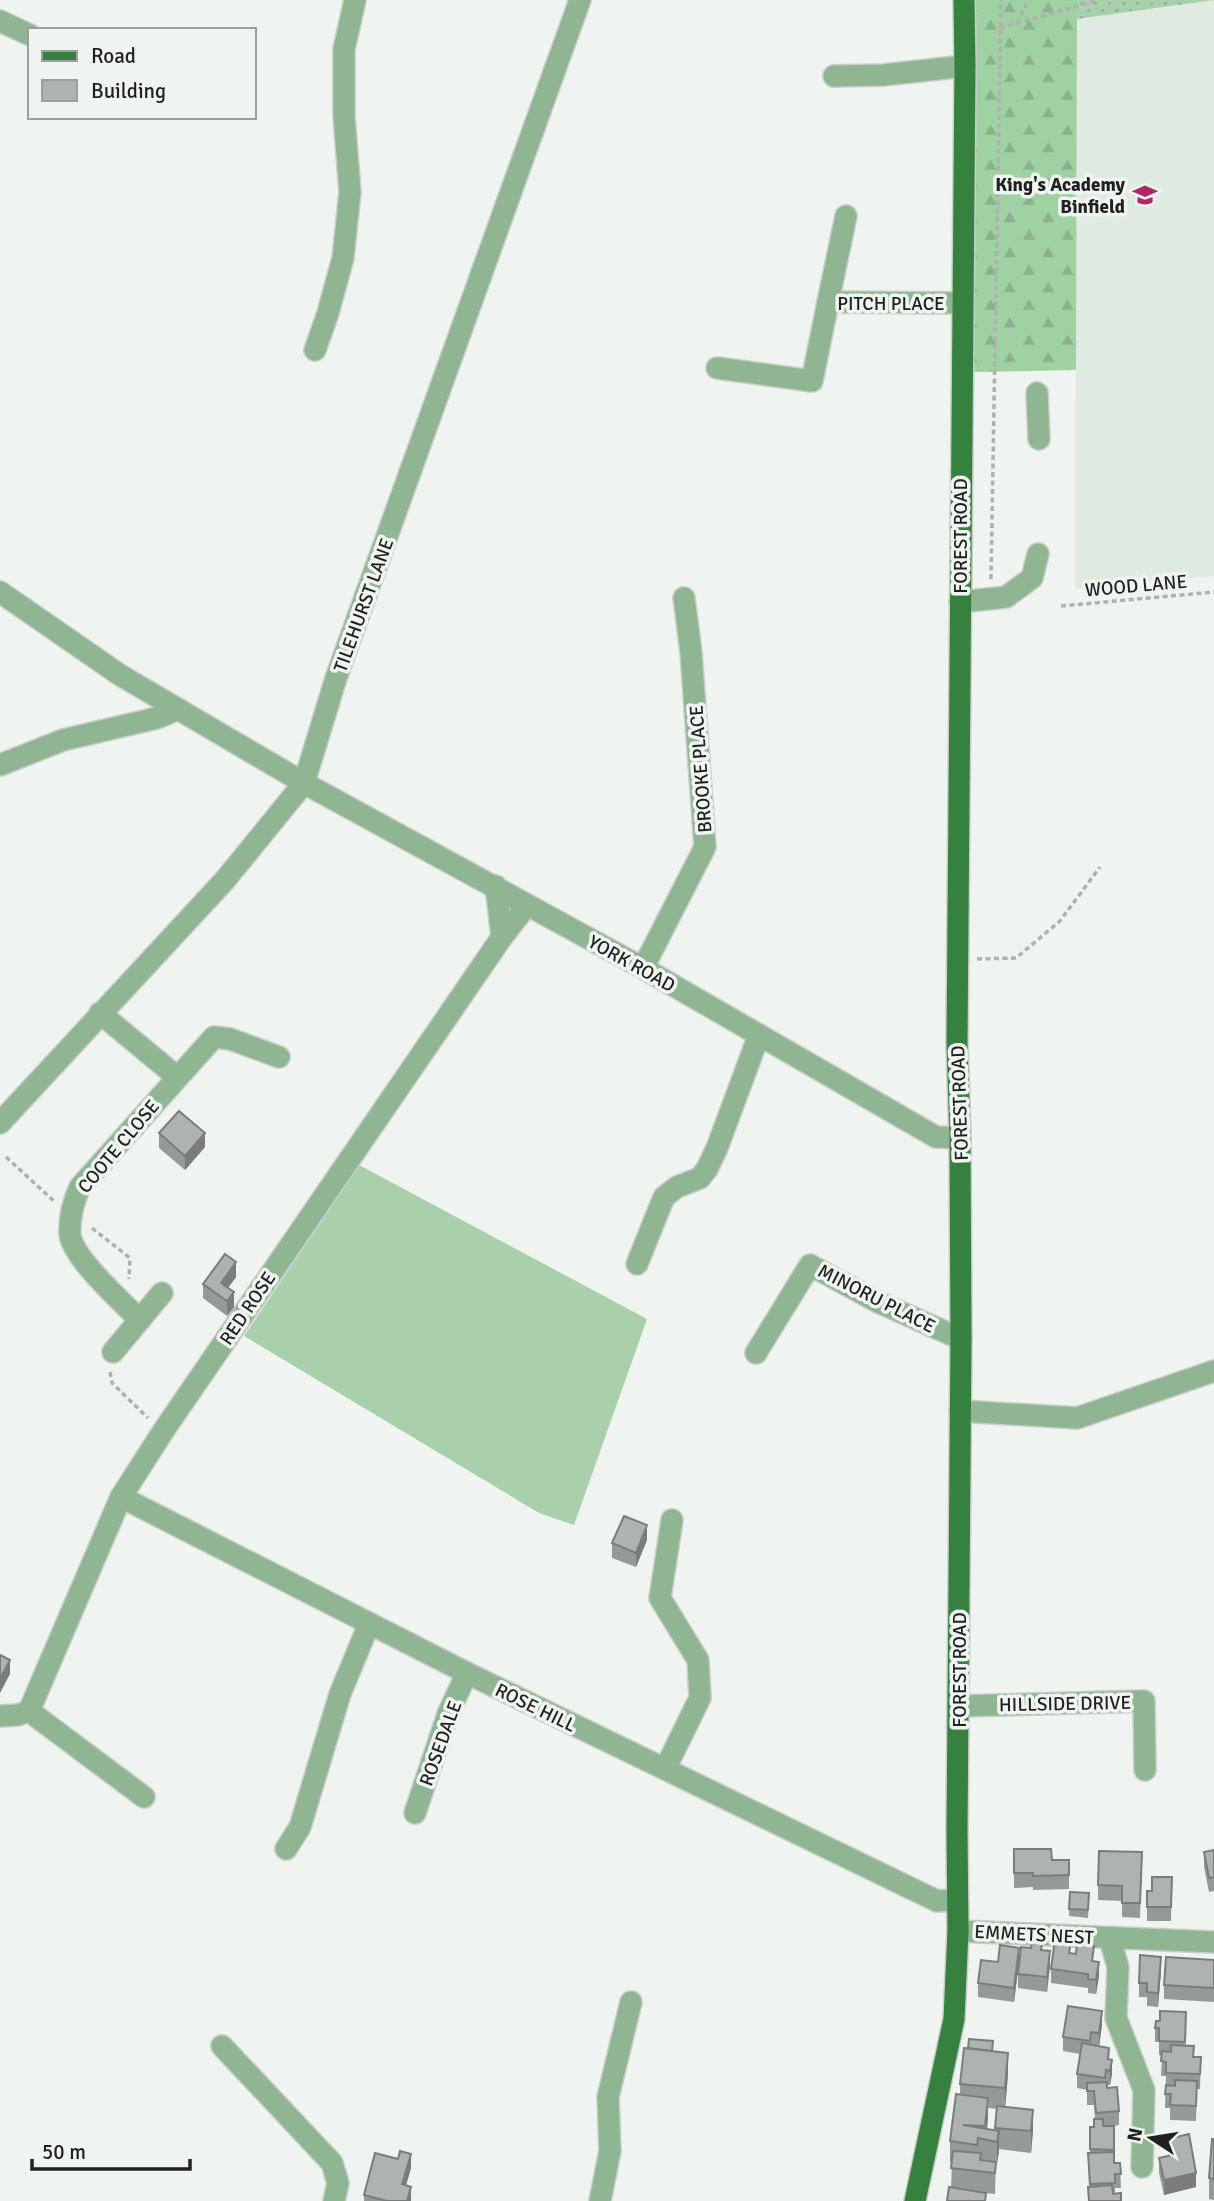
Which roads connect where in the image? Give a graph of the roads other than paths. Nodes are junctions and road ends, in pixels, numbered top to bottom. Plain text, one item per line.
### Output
1 (355, 0) edge
2 (580, 0) edge
3 (964, 0) edge
4 (0, 21) edge
5 (28, 34) edge
6 (965, 66) junction
7 (834, 76) dead end
8 (846, 216) dead end
9 (828, 302) junction
10 (962, 303) junction
11 (315, 349) dead end
12 (717, 368) dead end
13 (1037, 393) dead end
14 (1039, 439) dead end
15 (1038, 554) dead end
16 (0, 592) edge
17 (684, 598) dead end
18 (960, 602) junction
19 (178, 709) junction
20 (0, 765) edge
21 (304, 783) junction
22 (496, 886) junction
23 (527, 905) junction
24 (502, 937) junction
25 (643, 968) junction
26 (100, 1013) junction
27 (759, 1035) junction
28 (279, 1057) dead end
29 (177, 1077) junction
30 (0, 1123) edge
31 (960, 1138) junction
32 (637, 1264) dead end
33 (162, 1293) dead end
34 (140, 1320) junction
35 (961, 1339) junction
36 (113, 1352) road end
37 (756, 1353) dead end
38 (1214, 1371) edge
39 (960, 1410) junction
40 (121, 1497) junction
41 (672, 1520) dead end
42 (369, 1624) junction
43 (467, 1673) junction
44 (959, 1706) junction
45 (29, 1711) junction
46 (0, 1716) edge
47 (665, 1769) junction
48 (1146, 1770) dead end
49 (144, 1797) dead end
50 (415, 1813) dead end
51 (286, 1849) dead end
52 (957, 1900) junction
53 (958, 1931) junction
54 (1110, 1939) junction
55 (1214, 1942) edge
56 (631, 2002) dead end
57 (222, 2046) dead end
58 (1142, 2167) dead end
59 (334, 2201) edge
60 (600, 2201) edge
61 (915, 2201) edge

1 - 11 street
2 - 21 street, TILEHURST LANE
3 - 6 main road, FOREST ROAD
4 - 5 street
6 - 7 street
6 - 10 main road, FOREST ROAD
8 - 9 street
9 - 10 street, PITCH PLACE
9 - 12 street, PITCH PLACE
10 - 18 main road, FOREST ROAD
13 - 14 street
15 - 18 street
16 - 19 street, YORK ROAD
17 - 25 street, BROOKE PLACE
18 - 31 main road, FOREST ROAD
19 - 20 street
19 - 21 street, YORK ROAD
21 - 22 street, YORK ROAD
21 - 26 street, TILEHURST LANE
22 - 23 street, YORK ROAD
22 - 24 street
23 - 24 street, RED ROSE
23 - 25 street, YORK ROAD
24 - 40 street, RED ROSE
25 - 27 street, YORK ROAD
26 - 29 street
26 - 30 street, TILEHURST LANE
27 - 31 street, YORK ROAD
27 - 32 street
28 - 29 street, COOTE CLOSE
29 - 34 street, COOTE CLOSE
31 - 35 main road, FOREST ROAD
33 - 34 street
34 - 36 street
35 - 37 street, MINORU PLACE
35 - 39 main road, FOREST ROAD
38 - 39 street
39 - 44 main road, FOREST ROAD
40 - 42 street, ROSE HILL
40 - 45 street, RED ROSE
41 - 47 street
42 - 43 street, ROSE HILL
42 - 51 street
43 - 47 street, ROSE HILL
43 - 50 street, ROSEDALE
44 - 48 street, HILLSIDE DRIVE
44 - 52 main road, FOREST ROAD
45 - 46 street
45 - 49 street
47 - 52 street, ROSE HILL
52 - 53 main road, FOREST ROAD
53 - 54 street, EMMETS NEST
53 - 61 main road, FOREST ROAD
54 - 55 street, EMMETS NEST
54 - 58 street, EMMETS NEST
56 - 60 street
57 - 59 street

